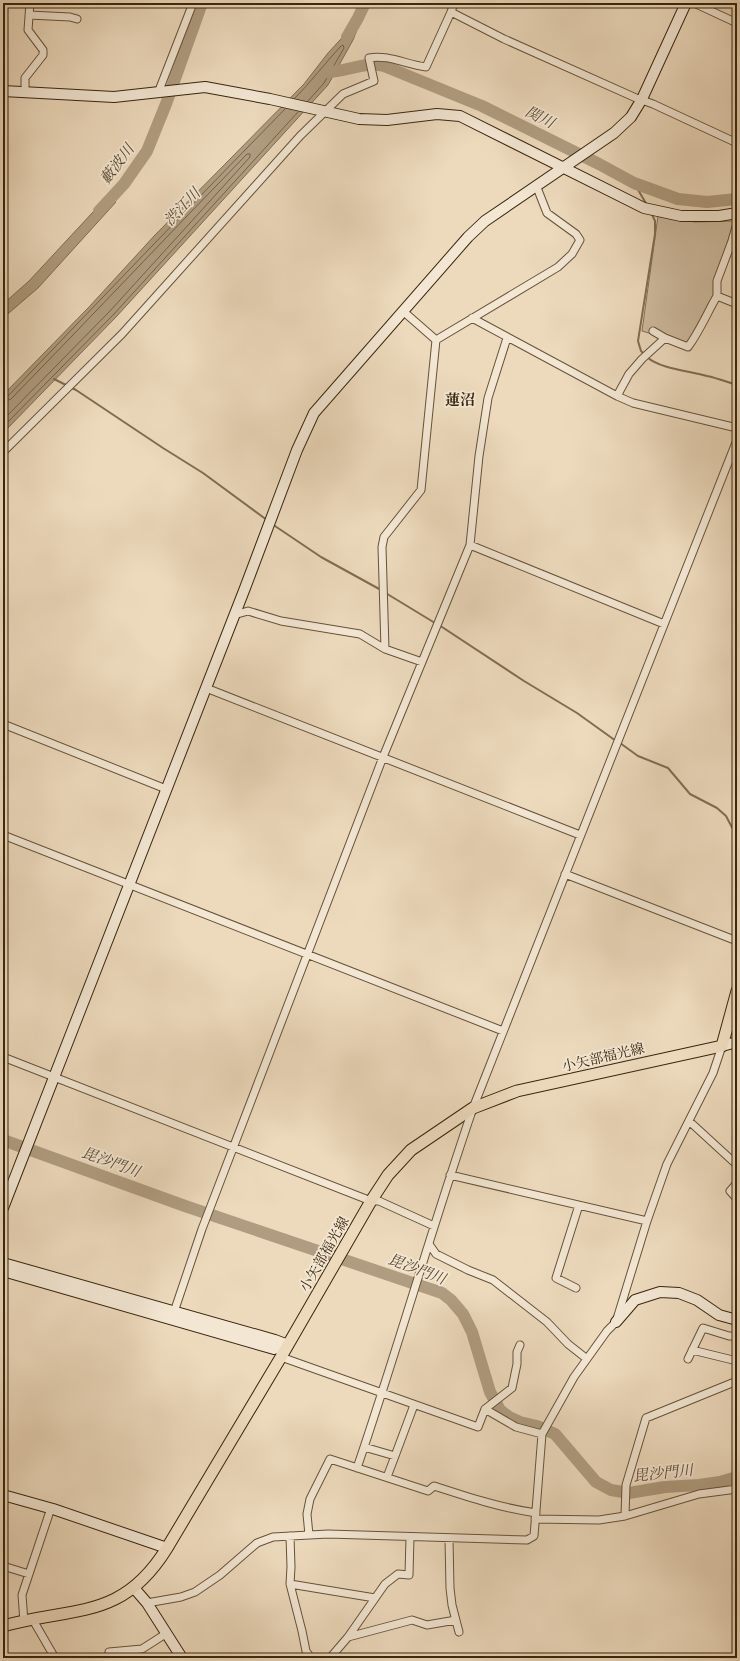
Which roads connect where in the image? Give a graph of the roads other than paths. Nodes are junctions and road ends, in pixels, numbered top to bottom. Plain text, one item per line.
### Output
1 (30, 3) edge
2 (193, 3) edge
3 (454, 3) edge
4 (686, 3) edge
5 (694, 3) edge
6 (451, 12) junction
7 (29, 15) junction
8 (77, 19) dead end
9 (737, 23) edge
10 (3, 91) edge
11 (25, 92) junction
12 (160, 93) junction
13 (642, 99) junction
14 (324, 110) junction
15 (737, 143) edge
16 (563, 168) junction
17 (536, 185) junction
18 (737, 214) edge
19 (737, 223) edge
20 (735, 242) edge
21 (717, 296) junction
22 (737, 304) edge
23 (404, 312) junction
24 (472, 318) junction
25 (653, 331) dead end
26 (507, 338) junction
27 (665, 338) junction
28 (436, 340) junction
29 (617, 396) junction
30 (737, 428) edge
31 (737, 440) edge
32 (3, 452) edge
33 (470, 544) junction
34 (234, 615) junction
35 (664, 624) junction
36 (385, 649) junction
37 (422, 662) junction
38 (206, 688) junction
39 (3, 724) edge
40 (384, 757) junction
41 (166, 789) junction
42 (3, 835) edge
43 (580, 835) junction
44 (565, 874) junction
45 (129, 885) junction
46 (737, 941) edge
47 (308, 955) junction
48 (737, 991) edge
49 (503, 1031) junction
50 (737, 1042) edge
51 (722, 1046) junction
52 (3, 1057) edge
53 (54, 1077) junction
54 (473, 1108) junction
55 (689, 1121) junction
56 (234, 1148) junction
57 (737, 1165) edge
58 (450, 1175) junction
59 (737, 1184) edge
60 (737, 1199) edge
61 (371, 1202) junction
62 (579, 1205) junction
63 (3, 1208) edge
64 (647, 1221) junction
65 (434, 1226) junction
66 (428, 1244) junction
67 (3, 1263) edge
68 (3, 1272) edge
69 (576, 1288) dead end
70 (174, 1312) junction
71 (737, 1320) edge
72 (616, 1322) junction
73 (737, 1336) edge
74 (288, 1345) junction
75 (520, 1345) dead end
76 (692, 1350) junction
77 (281, 1357) junction
78 (587, 1359) junction
79 (688, 1359) dead end
80 (737, 1361) edge
81 (737, 1381) edge
82 (382, 1394) junction
83 (414, 1405) junction
84 (485, 1409) junction
85 (542, 1434) junction
86 (364, 1447) junction
87 (395, 1456) junction
88 (358, 1468) junction
89 (386, 1477) junction
90 (737, 1488) edge
91 (3, 1495) edge
92 (51, 1508) junction
93 (536, 1516) junction
94 (626, 1516) junction
95 (308, 1535) junction
96 (290, 1536) junction
97 (410, 1536) junction
98 (449, 1538) junction
99 (167, 1548) junction
100 (3, 1566) edge
101 (29, 1574) junction
102 (290, 1584) junction
103 (134, 1588) junction
104 (375, 1598) junction
105 (147, 1603) junction
106 (456, 1620) junction
107 (29, 1621) junction
108 (6, 1623) edge
109 (459, 1632) dead end
110 (167, 1633) junction
111 (348, 1637) junction
112 (110, 1652) dead end
113 (55, 1658) edge
114 (182, 1658) edge
115 (311, 1658) edge
116 (330, 1658) edge

1 - 7 street
2 - 12 street
3 - 6 street
4 - 13 street
5 - 9 street
6 - 13 street
6 - 14 street
7 - 8 street
7 - 11 street
10 - 11 street
11 - 12 street
12 - 14 street
13 - 15 street
13 - 16 street
14 - 16 street
14 - 32 street
16 - 17 street
16 - 18 street
17 - 23 street
17 - 24 street
19 - 20 street
20 - 21 street
21 - 22 street
21 - 27 street
23 - 28 street
23 - 34 street
24 - 26 street
24 - 28 street
25 - 27 street
26 - 29 street
26 - 33 street
27 - 29 street
28 - 36 street
29 - 30 street
31 - 35 street
33 - 35 street
33 - 37 street
34 - 36 street
34 - 38 street
35 - 43 street
36 - 37 street
37 - 40 street
38 - 40 street
38 - 41 street
39 - 41 street
40 - 43 street
40 - 47 street
41 - 45 street
42 - 45 street
43 - 44 street
44 - 46 street
44 - 49 street
45 - 47 street
45 - 53 street
47 - 49 street
47 - 56 street
48 - 51 main road
49 - 54 street
50 - 51 street
51 - 54 main road, 小矢部福光線
51 - 55 street
52 - 53 street
53 - 56 street
53 - 63 street
54 - 58 street
54 - 61 main road, 小矢部福光線
55 - 57 street
55 - 64 street
56 - 61 street
56 - 70 street
58 - 62 street
58 - 65 street
59 - 60 street
61 - 65 street
61 - 74 main road, 小矢部福光線
62 - 64 street
62 - 69 street
64 - 72 street
65 - 66 street
66 - 78 street
66 - 82 street
67 - 70 street
68 - 74 street
70 - 74 street
71 - 72 street
72 - 78 street
73 - 76 street
74 - 77 main road, 小矢部福光線
75 - 84 street
76 - 79 street
76 - 80 street
77 - 82 street
77 - 99 main road, 小矢部福光線
78 - 85 street
81 - 94 street
82 - 83 street
82 - 86 street
83 - 84 street
83 - 87 street
84 - 85 street
85 - 93 street
86 - 87 street
86 - 88 street
87 - 89 street
88 - 89 street
88 - 95 street
89 - 93 street
90 - 94 street
91 - 92 street
92 - 99 street
92 - 101 street
93 - 94 street
93 - 98 street
95 - 96 street
95 - 97 street
96 - 102 street
96 - 105 street
97 - 98 street
97 - 104 street
98 - 106 street
99 - 103 main road, 小矢部福光線
100 - 101 street
101 - 107 street
102 - 104 street
102 - 115 street
103 - 105 street
103 - 107 main road, 小矢部福光線
104 - 111 street
105 - 110 street
106 - 109 street
106 - 111 street
107 - 108 main road, 小矢部福光線
107 - 113 street
110 - 112 street
110 - 114 street
111 - 116 street

